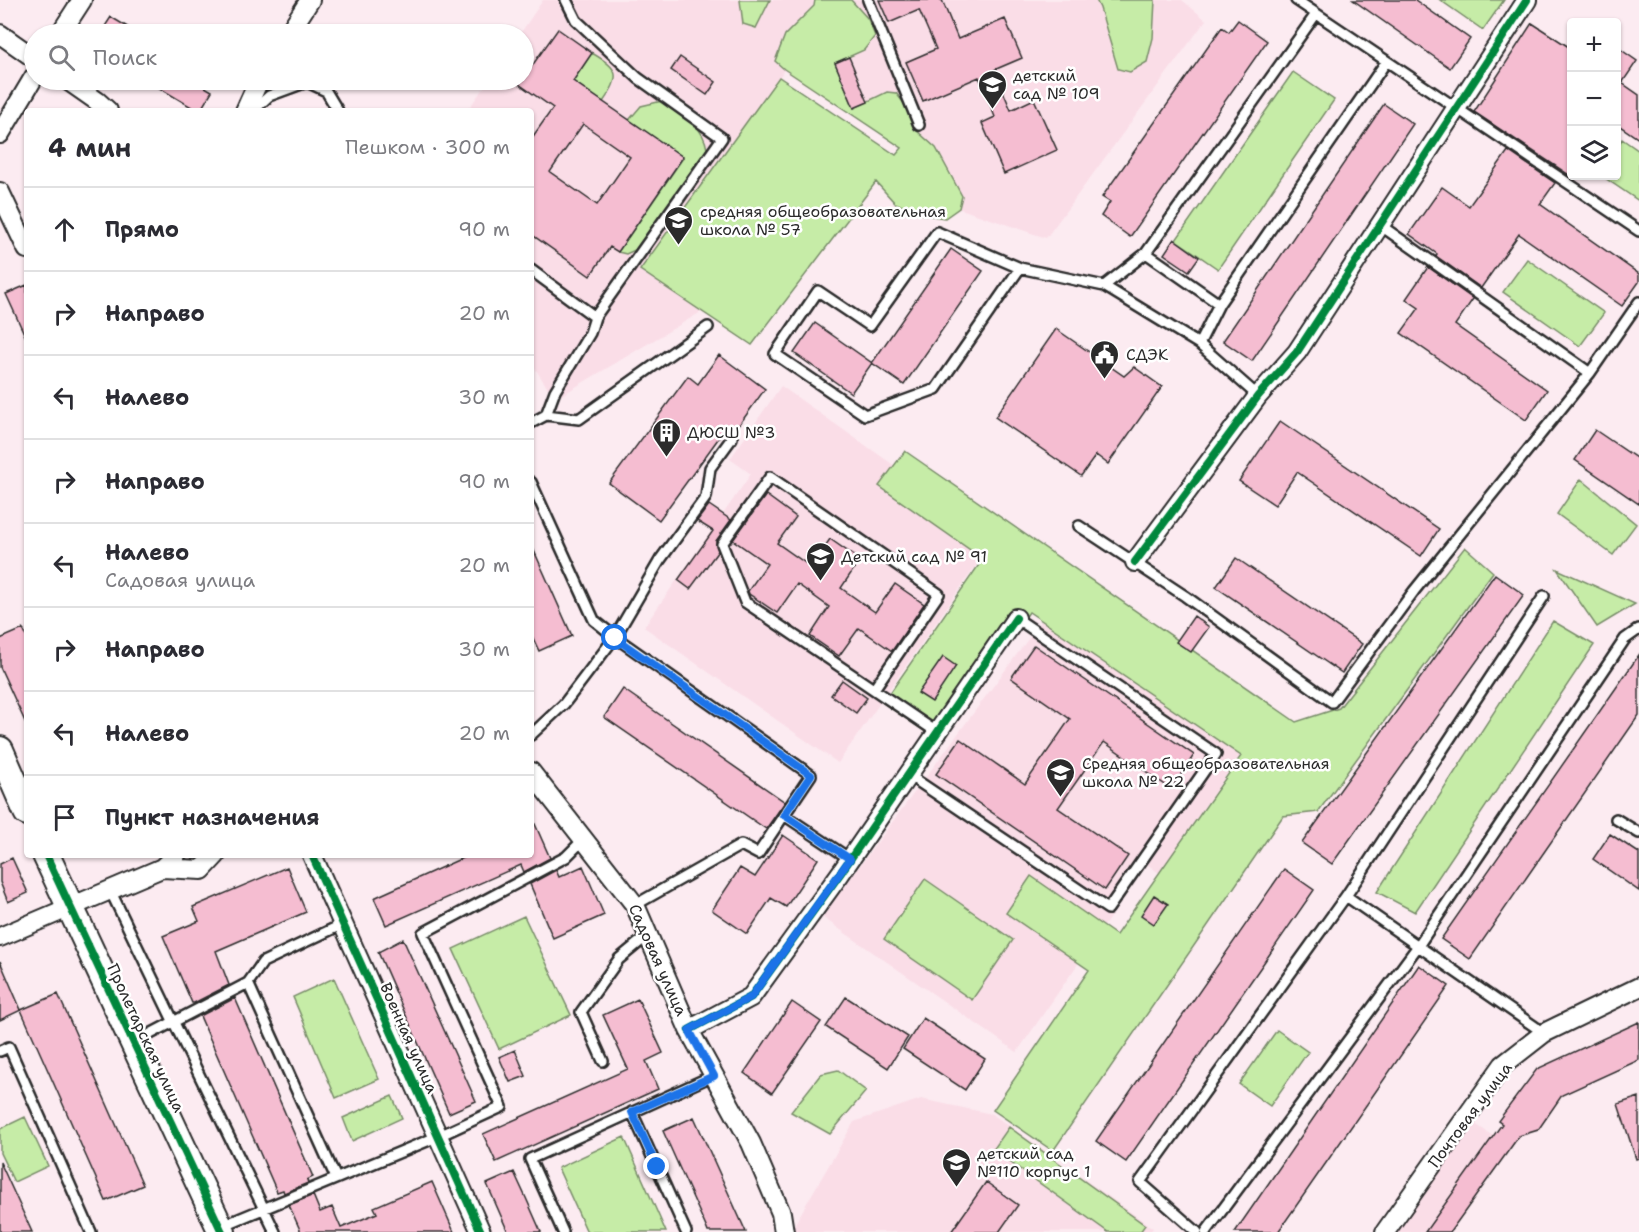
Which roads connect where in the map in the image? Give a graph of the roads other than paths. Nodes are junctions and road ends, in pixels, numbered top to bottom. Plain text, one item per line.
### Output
1 (82, 0) edge
2 (310, 0) edge
3 (566, 0) edge
4 (868, 0) edge
5 (1296, 0) edge
6 (1527, 0) edge
7 (1316, 14) junction
8 (66, 24) edge
9 (294, 24) edge
10 (0, 34) edge
11 (24, 51) edge
12 (1386, 62) junction
13 (26, 90) edge
14 (81, 90) edge
15 (254, 90) edge
16 (285, 90) edge
17 (324, 90) edge
18 (105, 108) edge
19 (246, 108) edge
20 (256, 108) edge
21 (336, 108) edge
22 (1457, 110) junction
23 (919, 125) dead end
24 (0, 134) edge
25 (0, 192) edge
26 (1380, 225) junction
27 (1639, 231) edge
28 (24, 238) edge
29 (1146, 253) junction
30 (1020, 268) junction
31 (534, 272) edge
32 (1104, 286) junction
33 (1639, 302) edge
34 (1219, 304) junction
35 (595, 316) junction
36 (708, 327) dead end
37 (1199, 344) junction
38 (1590, 373) junction
39 (1258, 396) junction
40 (546, 415) junction
41 (534, 421) edge
42 (732, 438) dead end
43 (534, 489) edge
44 (1079, 526) dead end
45 (1135, 562) junction
46 (1544, 596) dead end
47 (1016, 618) joint
48 (1639, 629) edge
49 (615, 638) junction
50 (874, 689) junction
51 (534, 732) edge
52 (938, 733) junction
53 (0, 750) edge
54 (907, 774) junction
55 (534, 776) edge
56 (24, 805) edge
57 (784, 815) junction
58 (1616, 819) dead end
59 (1639, 833) edge
60 (584, 839) junction
61 (47, 858) edge
62 (173, 858) edge
63 (213, 858) edge
64 (313, 858) edge
65 (850, 859) junction
66 (162, 868) junction
67 (110, 890) junction
68 (1346, 896) junction
69 (635, 904) junction
70 (69, 907) junction
71 (343, 924) junction
72 (648, 935) junction
73 (0, 937) edge
74 (1418, 946) junction
75 (248, 983) junction
76 (1639, 987) edge
77 (174, 1021) junction
78 (689, 1030) junction
79 (1544, 1033) junction
80 (133, 1043) junction
81 (0, 1051) edge
82 (603, 1061) dead end
83 (714, 1076) junction
84 (632, 1112) junction
85 (439, 1136) junction
86 (336, 1178) junction
87 (264, 1209) junction
88 (217, 1230) edge
89 (91, 1232) edge
90 (275, 1232) edge
91 (481, 1232) edge
92 (563, 1232) edge
93 (686, 1232) edge
94 (784, 1232) edge
95 (1197, 1232) edge
96 (1206, 1232) edge
97 (1385, 1232) edge

1 - 8 street
2 - 9 street
3 - 35 lane
4 - 23 lane
5 - 7 lane
6 - 22 street
7 - 12 lane
7 - 29 lane
10 - 11 street
12 - 22 lane
12 - 34 lane
13 - 24 street
14 - 18 street
15 - 19 street
16 - 20 lane
17 - 21 lane
22 - 26 street
22 - 27 lane
25 - 28 street
26 - 38 lane
26 - 39 street
29 - 32 lane
29 - 34 lane
30 - 30 lane
30 - 32 lane
31 - 35 lane
32 - 37 lane
33 - 38 lane
34 - 37 lane
35 - 40 lane
36 - 40 lane
37 - 39 lane
38 - 45 lane
39 - 45 street
40 - 41 lane
42 - 49 lane
43 - 49 lane
44 - 45 lane
46 - 68 lane
47 - 52 street
47 - 54 lane
48 - 74 lane
49 - 51 lane
49 - 57 lane
50 - 50 lane
50 - 52 lane
52 - 54 street
53 - 56 street
54 - 65 street
55 - 60 street, Садовая улица
57 - 65 lane
57 - 69 lane
58 - 59 lane
60 - 69 street, Садовая улица
60 - 85 lane
61 - 70 street, Пролетарская улица
62 - 66 street
63 - 66 street
64 - 71 street, Военная улица
65 - 78 street
66 - 67 street
67 - 70 street
67 - 77 lane
68 - 74 lane
68 - 95 lane
69 - 72 street, Садовая улица
70 - 73 street
70 - 80 street, Пролетарская улица
71 - 75 lane
71 - 85 street, Военная улица
72 - 78 street, Садовая улица
72 - 82 lane
74 - 79 lane
74 - 96 lane
75 - 77 lane
75 - 86 lane
76 - 79 street, Почтовая улица
77 - 80 lane
77 - 87 lane
78 - 83 street, Садовая улица
79 - 97 street, Почтовая улица
80 - 88 street, Пролетарская улица
81 - 89 lane
83 - 84 lane
83 - 94 street, Садовая улица
84 - 92 lane
84 - 93 lane
85 - 86 lane
85 - 91 street, Военная улица
86 - 87 lane
87 - 88 lane
87 - 90 lane

